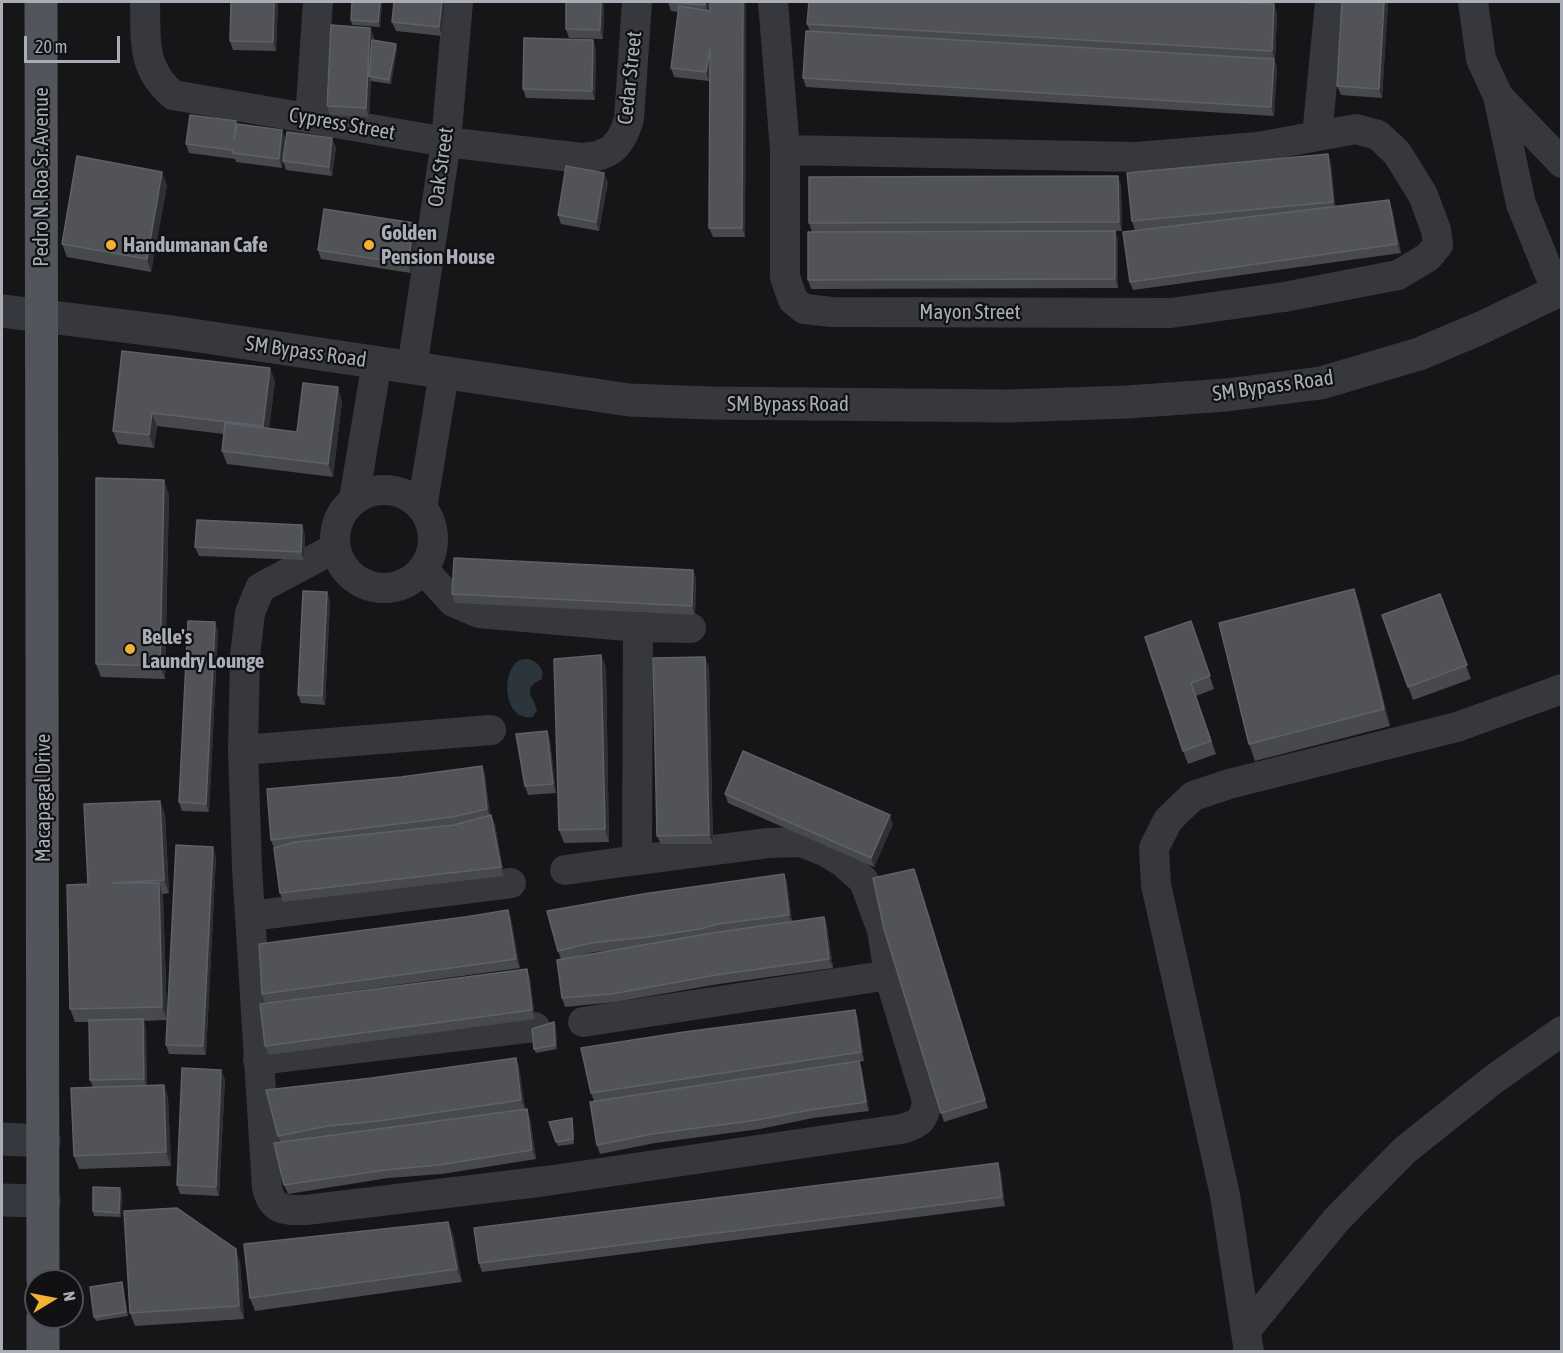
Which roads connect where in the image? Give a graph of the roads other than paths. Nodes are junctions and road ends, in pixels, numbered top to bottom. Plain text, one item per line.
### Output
1 (41, 2) edge
2 (145, 2) edge
3 (318, 2) edge
4 (458, 2) edge
5 (637, 2) edge
6 (773, 2) edge
7 (1330, 2) edge
8 (1473, 2) edge
9 (1498, 96) junction
10 (310, 118) junction
11 (1317, 136) junction
12 (446, 142) junction
13 (612, 150) joint
14 (785, 150) junction
15 (1562, 163) edge
16 (1559, 290) edge
17 (2, 311) edge
18 (41, 316) junction
19 (377, 362) junction
20 (412, 368) junction
21 (444, 373) junction
22 (354, 499) junction
23 (422, 508) junction
24 (334, 548) junction
25 (423, 569) junction
26 (638, 627) junction
27 (691, 628) dead end
28 (1562, 689) edge
29 (491, 730) dead end
30 (243, 750) junction
31 (637, 860) junction
32 (565, 870) dead end
33 (511, 883) dead end
34 (251, 916) junction
35 (889, 975) junction
36 (583, 1022) dead end
37 (535, 1027) edge
38 (1562, 1031) edge
39 (258, 1060) junction
40 (2, 1139) edge
41 (44, 1140) junction
42 (2, 1200) edge
43 (44, 1201) junction
44 (44, 1269) edge
45 (44, 1329) edge
46 (1247, 1341) edge
47 (43, 1352) edge

1 - 18 main road, Pedro N. Roa Sr. Avenue
2 - 10 street, Cypress Street
3 - 10 street
4 - 12 street, Oak Street
5 - 13 street, Cedar Street
6 - 14 street, Mayon Street
7 - 11 street
8 - 9 street
9 - 15 street
9 - 16 street
10 - 12 street, Cypress Street
11 - 14 street
11 - 14 street, Mayon Street
12 - 13 street, Cypress Street
12 - 20 street, Oak Street
16 - 21 street, SM Bypass Road
17 - 18 street, SM Bypass Road
18 - 19 street, SM Bypass Road
18 - 41 main road, Macapagal Drive
19 - 20 street, SM Bypass Road
19 - 22 street
20 - 21 street, SM Bypass Road
21 - 23 street
22 - 23 street
22 - 24 street
23 - 25 street
24 - 25 street
24 - 30 street
25 - 26 street
26 - 27 street
26 - 31 street
28 - 46 street
29 - 30 street
30 - 34 street
31 - 32 street
31 - 35 street
33 - 34 street
34 - 39 street
35 - 36 street
35 - 39 street
37 - 39 street
38 - 46 street
40 - 41 street
41 - 43 main road, Macapagal Drive
42 - 43 street
43 - 44 main road, Macapagal Drive
45 - 47 main road

